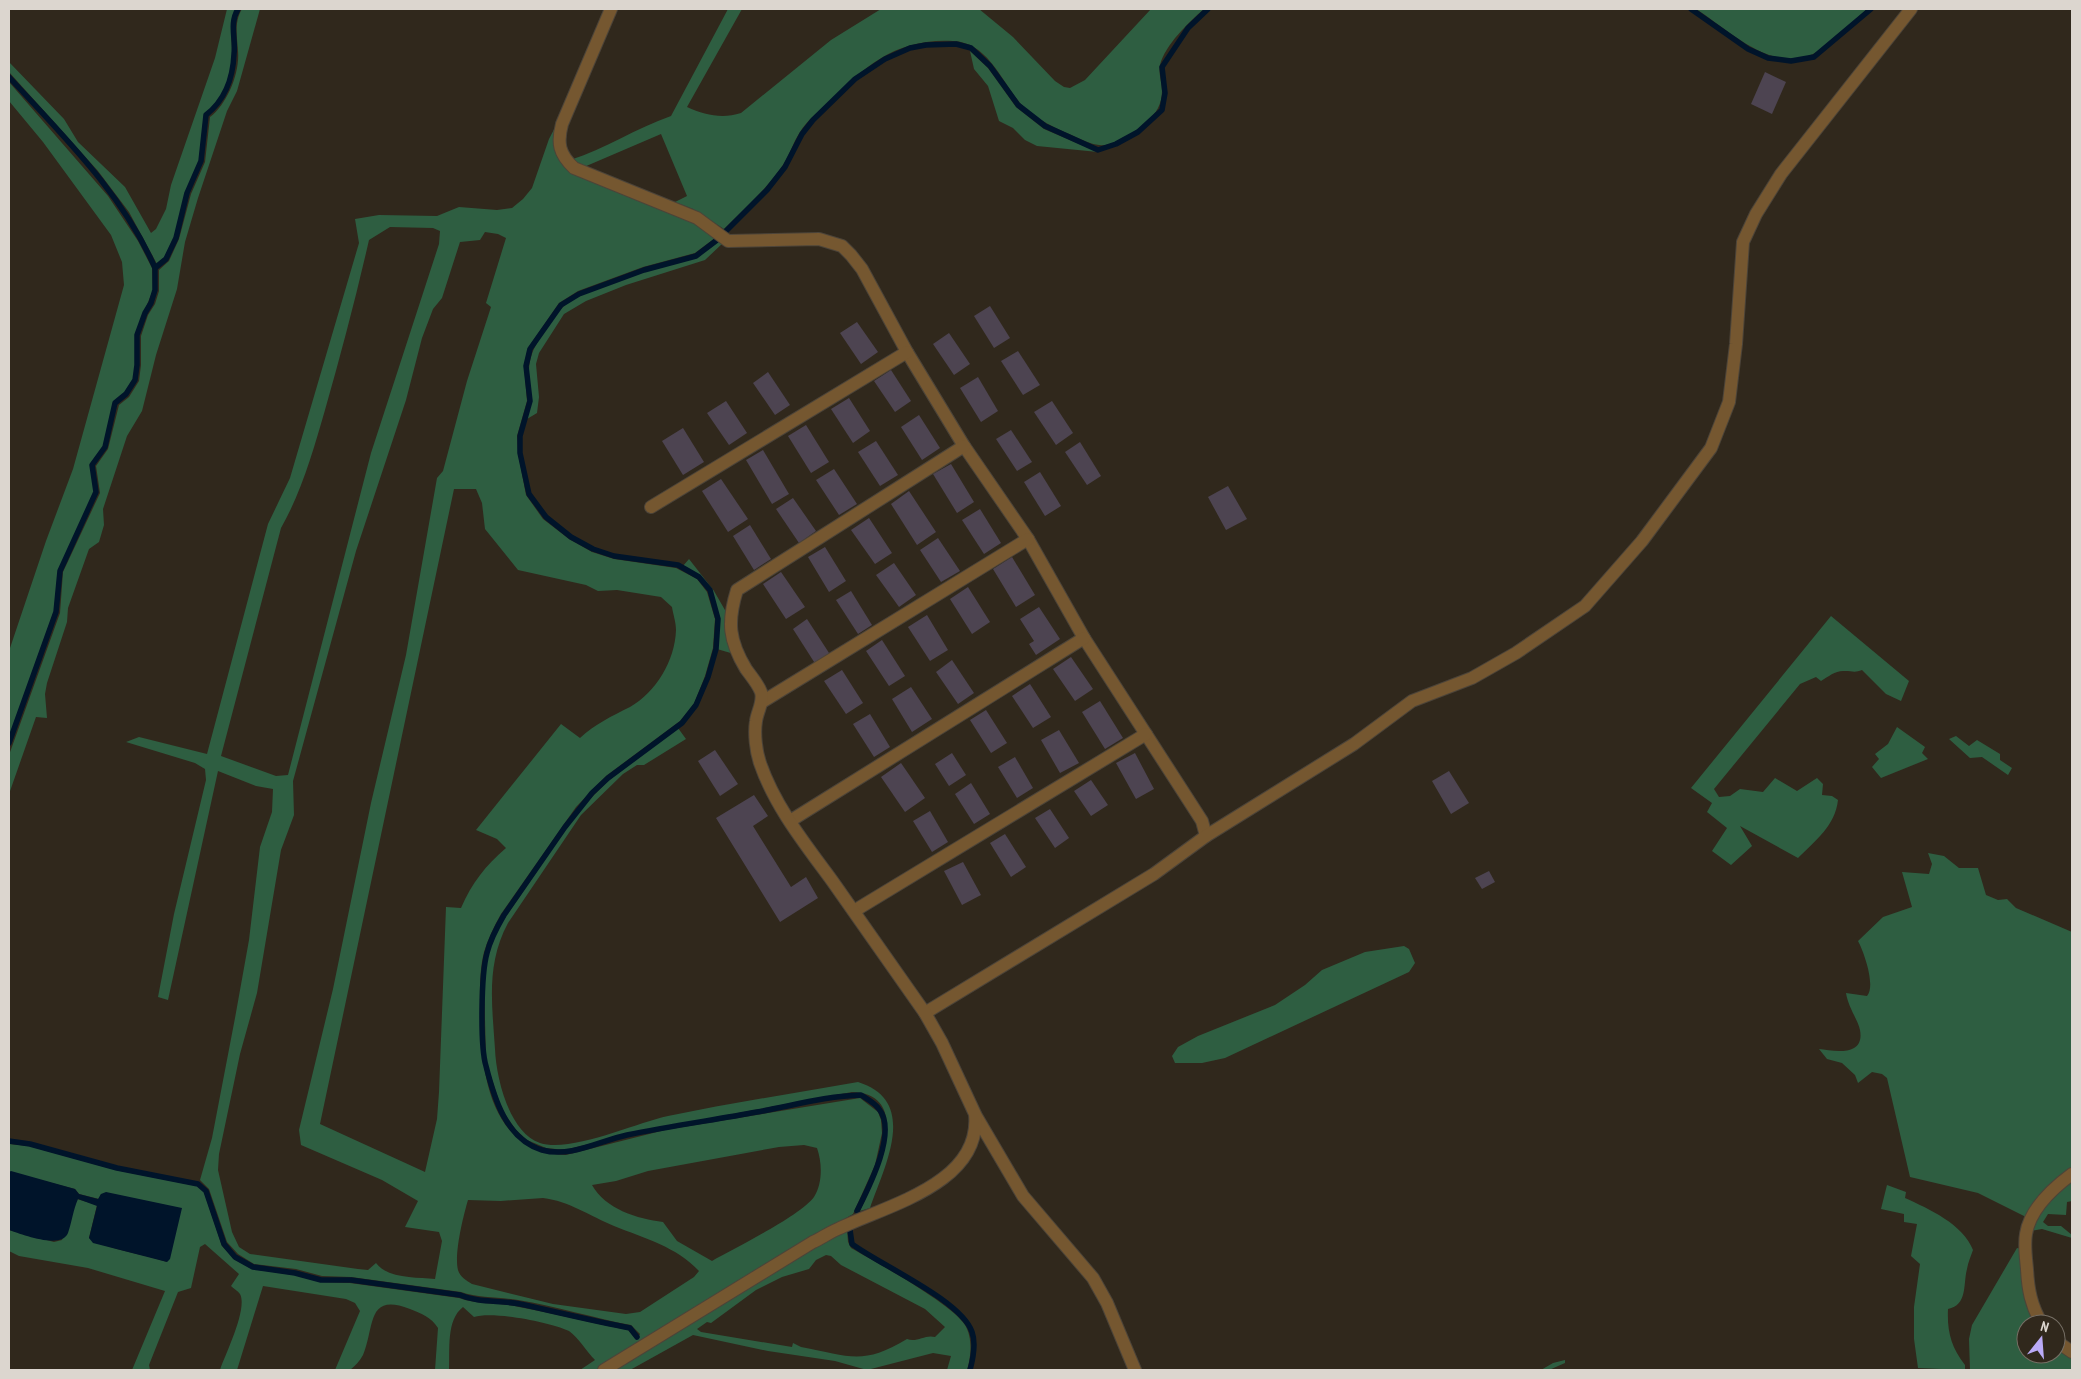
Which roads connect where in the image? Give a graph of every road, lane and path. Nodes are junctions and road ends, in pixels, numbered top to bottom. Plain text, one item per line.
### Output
1 (611, 9) edge
2 (1911, 9) edge
3 (907, 352) junction
4 (964, 446) junction
5 (651, 507) dead end
6 (1028, 539) junction
7 (1084, 638) junction
8 (762, 702) junction
9 (1146, 734) junction
10 (790, 821) junction
11 (1206, 836) junction
12 (854, 911) junction
13 (925, 1013) junction
14 (975, 1114) junction
15 (2072, 1174) edge
16 (2038, 1314) edge
17 (604, 1370) edge
18 (1136, 1370) edge

1 - 3 street
2 - 11 street
3 - 4 street
3 - 5 street
4 - 6 street
4 - 8 street
6 - 7 street
6 - 8 street
7 - 9 street
7 - 10 street
8 - 10 street
9 - 11 street
9 - 12 street
10 - 12 street
11 - 13 street
12 - 13 street
13 - 14 street
14 - 17 street
14 - 18 street
15 - 16 street

